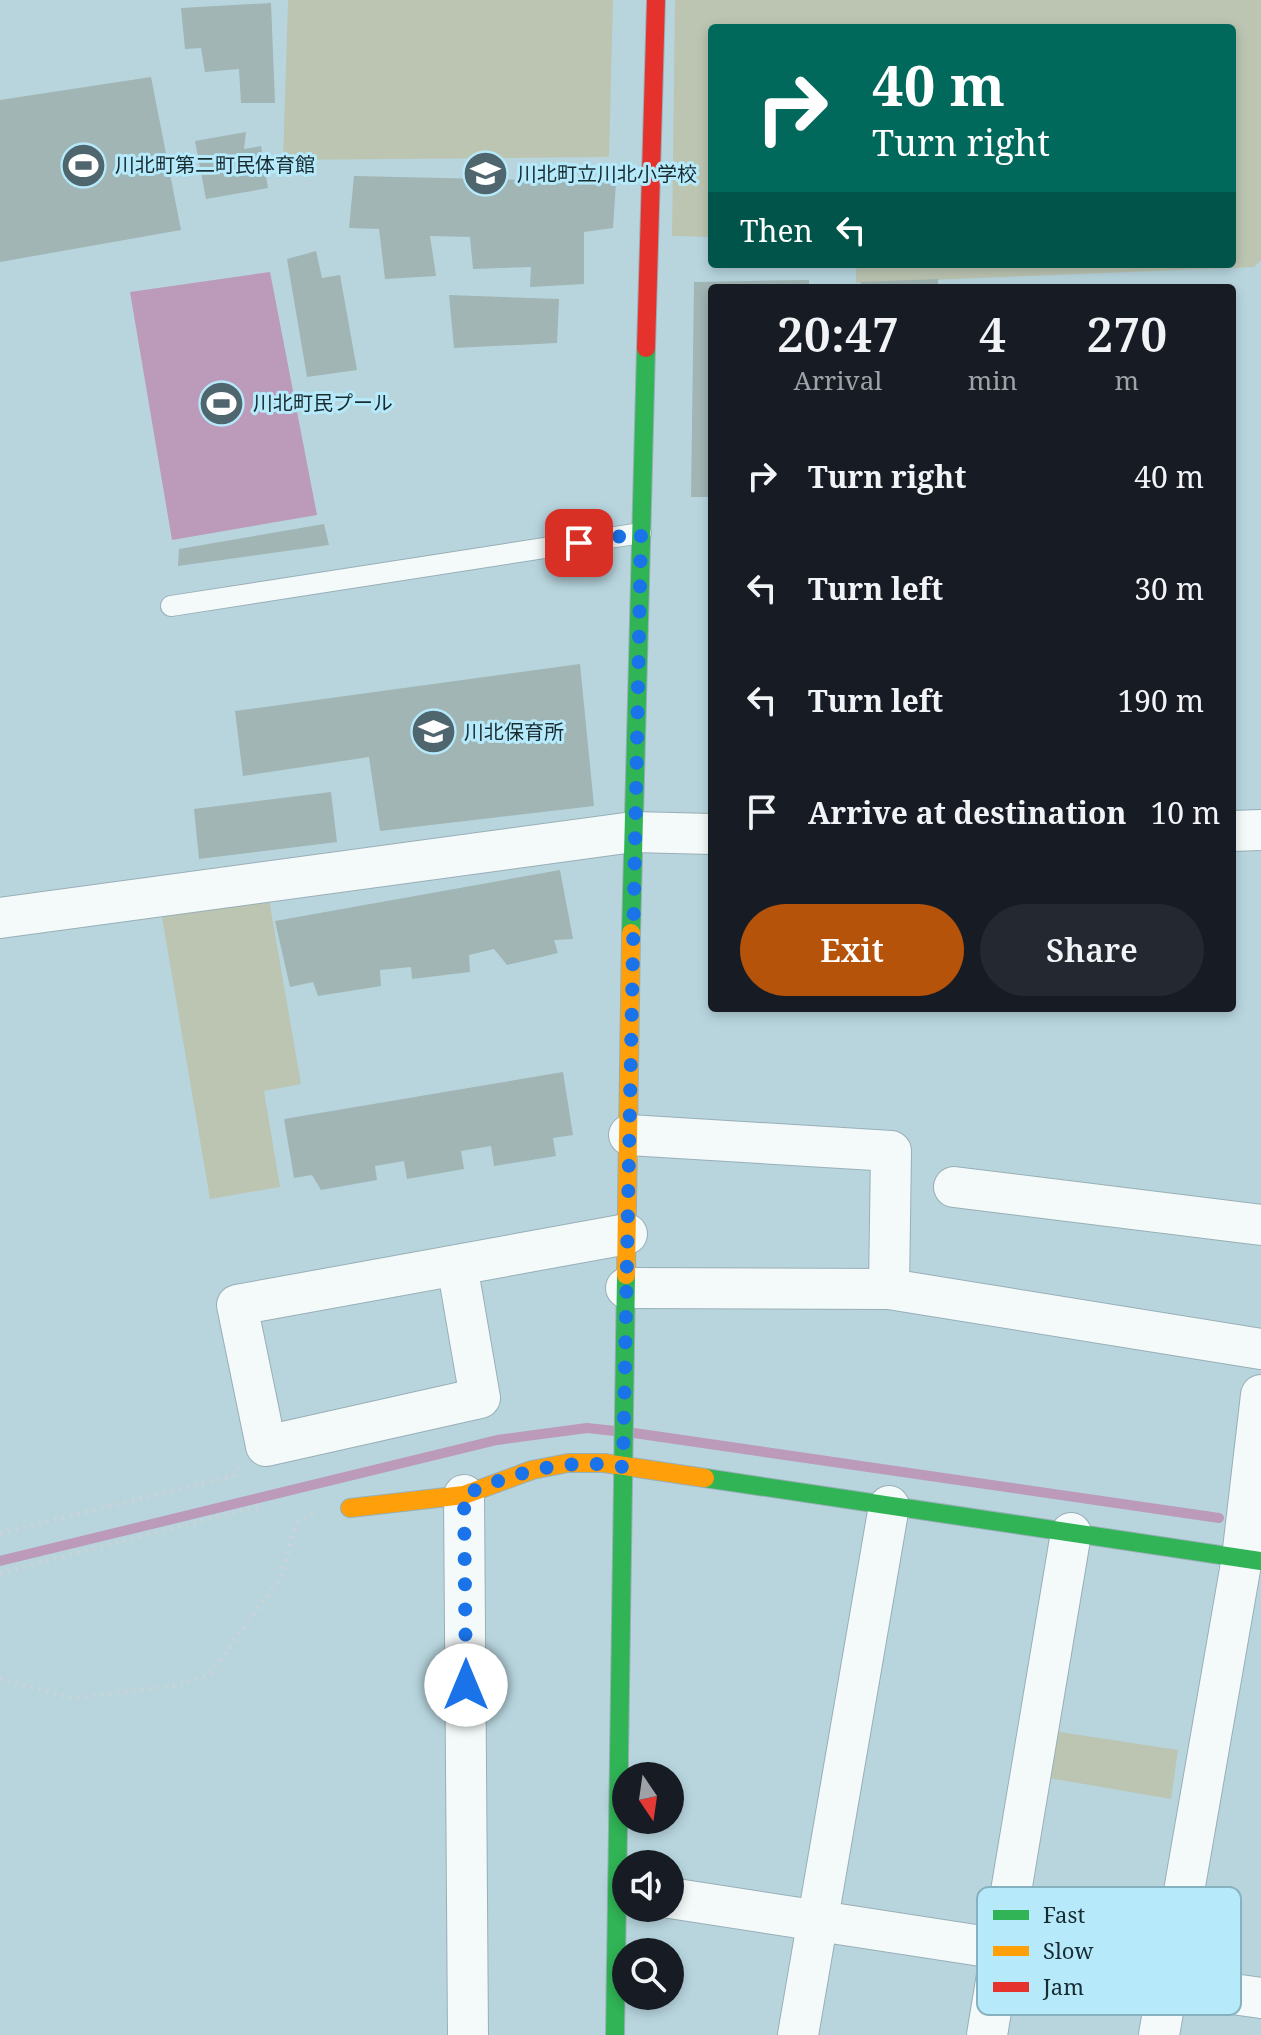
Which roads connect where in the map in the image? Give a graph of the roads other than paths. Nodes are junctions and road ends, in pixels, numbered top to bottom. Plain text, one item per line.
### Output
1 (656, 0) edge
2 (641, 533) junction
3 (171, 606) dead end
4 (1261, 830) edge
5 (1236, 831) edge
6 (633, 832) junction
7 (708, 834) edge
8 (0, 918) edge
9 (629, 1135) junction
10 (954, 1187) dead end
11 (1261, 1225) edge
12 (627, 1234) junction
13 (457, 1265) junction
14 (626, 1288) junction
15 (889, 1289) junction
16 (1261, 1349) edge
17 (1261, 1395) edge
18 (623, 1467) junction
19 (464, 1495) junction
20 (889, 1506) junction
21 (350, 1508) road end
22 (1071, 1533) junction
23 (1251, 1559) edge
24 (623, 1850) edge
25 (1011, 1887) edge
26 (1187, 1887) edge
27 (684, 1900) edge
28 (818, 1920) junction
29 (621, 1922) edge
30 (977, 1945) edge
31 (1241, 1995) edge
32 (1261, 1998) edge
33 (990, 2015) edge
34 (1163, 2015) edge
35 (468, 2035) edge
36 (615, 2035) edge
37 (798, 2035) edge
38 (987, 2035) edge
39 (1159, 2035) edge

1 - 2 street
2 - 3 lane
2 - 6 street
4 - 5 street
6 - 7 street
6 - 8 street
6 - 9 street
9 - 12 street
9 - 15 street
10 - 11 street
12 - 13 street
12 - 14 street
13 - 13 street
14 - 15 street
14 - 18 street
15 - 16 street
17 - 23 street
18 - 19 street
18 - 20 street
18 - 24 street
19 - 21 street
19 - 35 street
20 - 22 street
20 - 28 street
22 - 23 street
22 - 25 street
23 - 26 street
27 - 28 street
28 - 30 street
28 - 37 street
29 - 36 street
31 - 32 street
33 - 38 street
34 - 39 street

